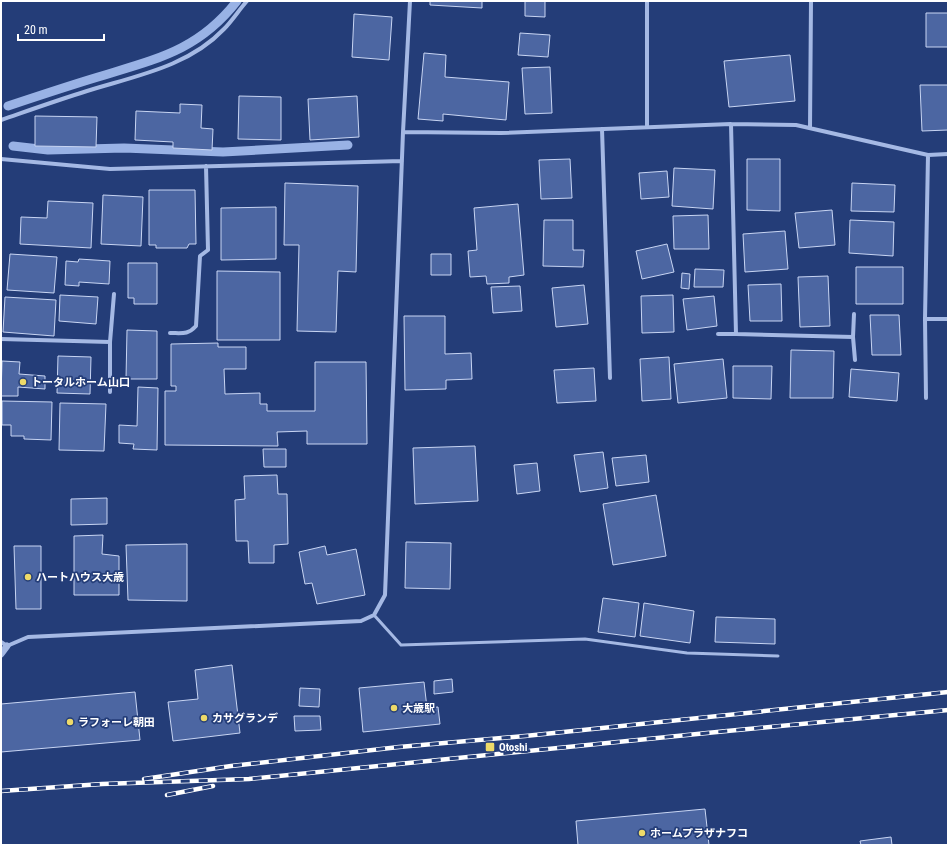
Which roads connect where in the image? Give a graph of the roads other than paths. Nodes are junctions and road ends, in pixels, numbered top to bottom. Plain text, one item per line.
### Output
1 (247, 1) edge
2 (410, 1) edge
3 (647, 1) edge
4 (811, 1) edge
5 (1, 120) edge
6 (731, 124) junction
7 (647, 127) junction
8 (602, 128) junction
9 (810, 128) junction
10 (402, 132) junction
11 (948, 154) edge
12 (928, 155) junction
13 (1, 160) edge
14 (402, 161) junction
15 (206, 166) junction
16 (114, 294) dead end
17 (854, 314) dead end
18 (925, 319) junction
19 (948, 319) edge
20 (170, 333) dead end
21 (718, 334) dead end
22 (736, 334) junction
23 (853, 337) junction
24 (1, 339) edge
25 (110, 342) junction
26 (854, 360) dead end
27 (610, 378) dead end
28 (110, 392) dead end
29 (926, 398) dead end
30 (374, 615) junction
31 (4, 644) edge
32 (1, 654) edge
33 (778, 656) dead end

1 - 5 street
2 - 10 street
3 - 7 street
4 - 9 street
6 - 7 street
6 - 9 street
6 - 22 street
7 - 8 street
8 - 10 street
8 - 27 street
9 - 12 street
10 - 14 street
11 - 12 street
12 - 18 street
13 - 15 street
14 - 15 street
14 - 30 street
15 - 20 street
16 - 25 street
17 - 23 street
18 - 19 street
18 - 29 street
21 - 22 street
22 - 23 street
23 - 26 street
24 - 25 street
25 - 28 street
30 - 31 street
30 - 33 lane
31 - 32 street

